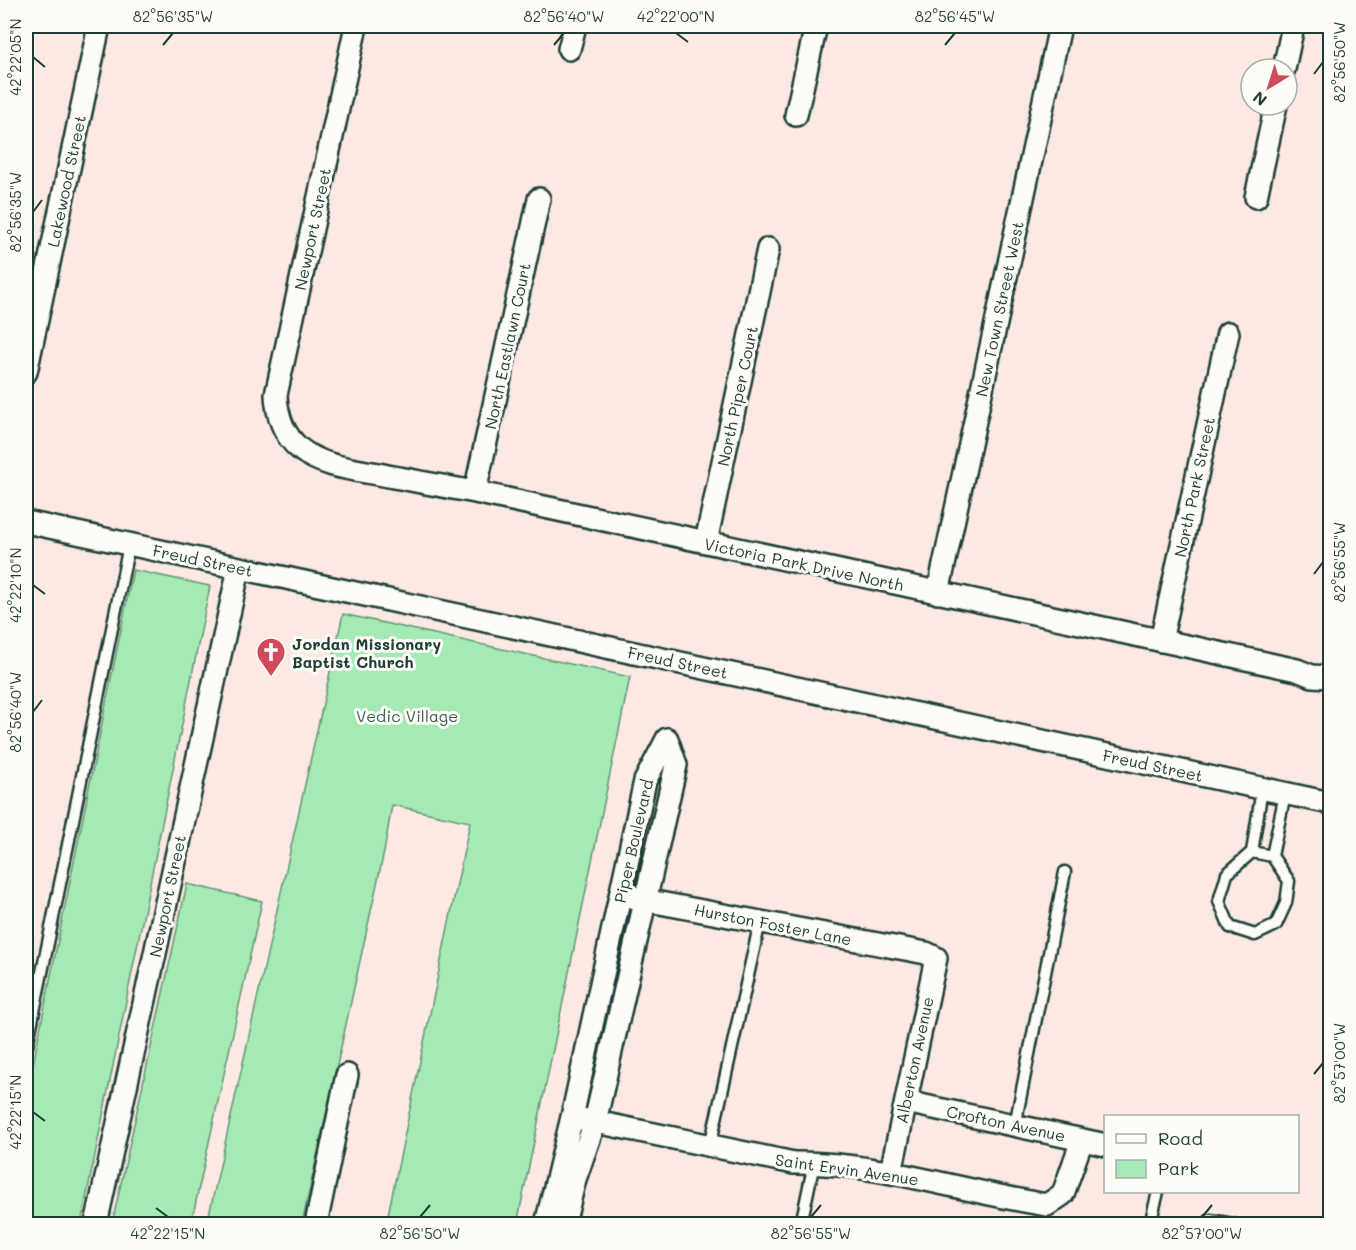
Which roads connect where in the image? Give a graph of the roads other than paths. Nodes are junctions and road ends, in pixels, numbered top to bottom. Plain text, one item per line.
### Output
1 (99, 26) edge
2 (356, 26) edge
3 (574, 26) edge
4 (816, 26) edge
5 (1060, 26) edge
6 (1293, 26) edge
7 (569, 49) dead end
8 (1287, 57) edge
9 (796, 114) dead end
10 (1273, 117) edge
11 (1256, 197) dead end
12 (539, 199) dead end
13 (768, 249) dead end
14 (1228, 333) dead end
15 (26, 372) edge
16 (286, 432) joint
17 (475, 492) junction
18 (26, 522) edge
19 (706, 542) junction
20 (129, 544) junction
21 (239, 568) junction
22 (938, 593) junction
23 (1161, 641) junction
24 (1330, 677) edge
25 (1262, 789) junction
26 (1285, 794) junction
27 (1330, 803) edge
28 (1252, 852) junction
29 (1272, 856) junction
30 (1065, 872) dead end
31 (621, 894) junction
32 (644, 900) junction
33 (760, 922) junction
34 (926, 953) joint
35 (26, 1051) edge
36 (348, 1075) dead end
37 (906, 1102) junction
38 (572, 1117) junction
39 (596, 1122) junction
40 (1015, 1125) junction
41 (1082, 1140) junction
42 (1104, 1145) edge
43 (710, 1146) junction
44 (814, 1163) junction
45 (891, 1172) junction
46 (1158, 1193) edge
47 (96, 1224) edge
48 (316, 1224) edge
49 (546, 1224) edge
50 (564, 1224) edge
51 (801, 1224) edge
52 (1150, 1224) edge
53 (1206, 1224) edge
54 (1233, 1224) edge

1 - 15 street, Lakewood Street
2 - 16 street, Newport Street
3 - 7 street
4 - 9 street
5 - 22 street, New Town Street West
6 - 8 street
10 - 11 street
12 - 17 street, North Eastlawn Court
13 - 19 street, North Piper Court
14 - 23 street, North Park Street
16 - 17 street, Victoria Park Drive North
17 - 19 street, Victoria Park Drive North
18 - 20 street, Freud Street
19 - 22 street, Victoria Park Drive North
20 - 21 street, Freud Street
20 - 35 lane
21 - 25 street, Freud Street
21 - 47 street, Newport Street
22 - 23 street, Victoria Park Drive North
23 - 24 street, Victoria Park Drive North
25 - 26 street, Freud Street
25 - 28 lane
26 - 27 street, Freud Street
26 - 29 lane
28 - 29 lane
28 - 29 lane
30 - 40 lane
31 - 32 street, Hurston Foster Lane
31 - 32 street, Piper Boulevard
31 - 38 street, Piper Boulevard
32 - 33 street, Hurston Foster Lane
32 - 39 street, Piper Boulevard
33 - 34 street, Hurston Foster Lane
33 - 43 lane
34 - 37 street, Alberton Avenue
36 - 48 street
37 - 40 street, Crofton Avenue
37 - 45 street, Alberton Avenue
38 - 39 street, Saint Ervin Avenue
38 - 49 street, Piper Boulevard
39 - 43 street, Saint Ervin Avenue
39 - 50 street, Piper Boulevard
40 - 41 street, Crofton Avenue
41 - 42 street, Crofton Avenue
41 - 45 street, Saint Ervin Avenue
43 - 44 street, Saint Ervin Avenue
44 - 45 street, Saint Ervin Avenue
44 - 51 lane
46 - 52 lane
53 - 54 lane

